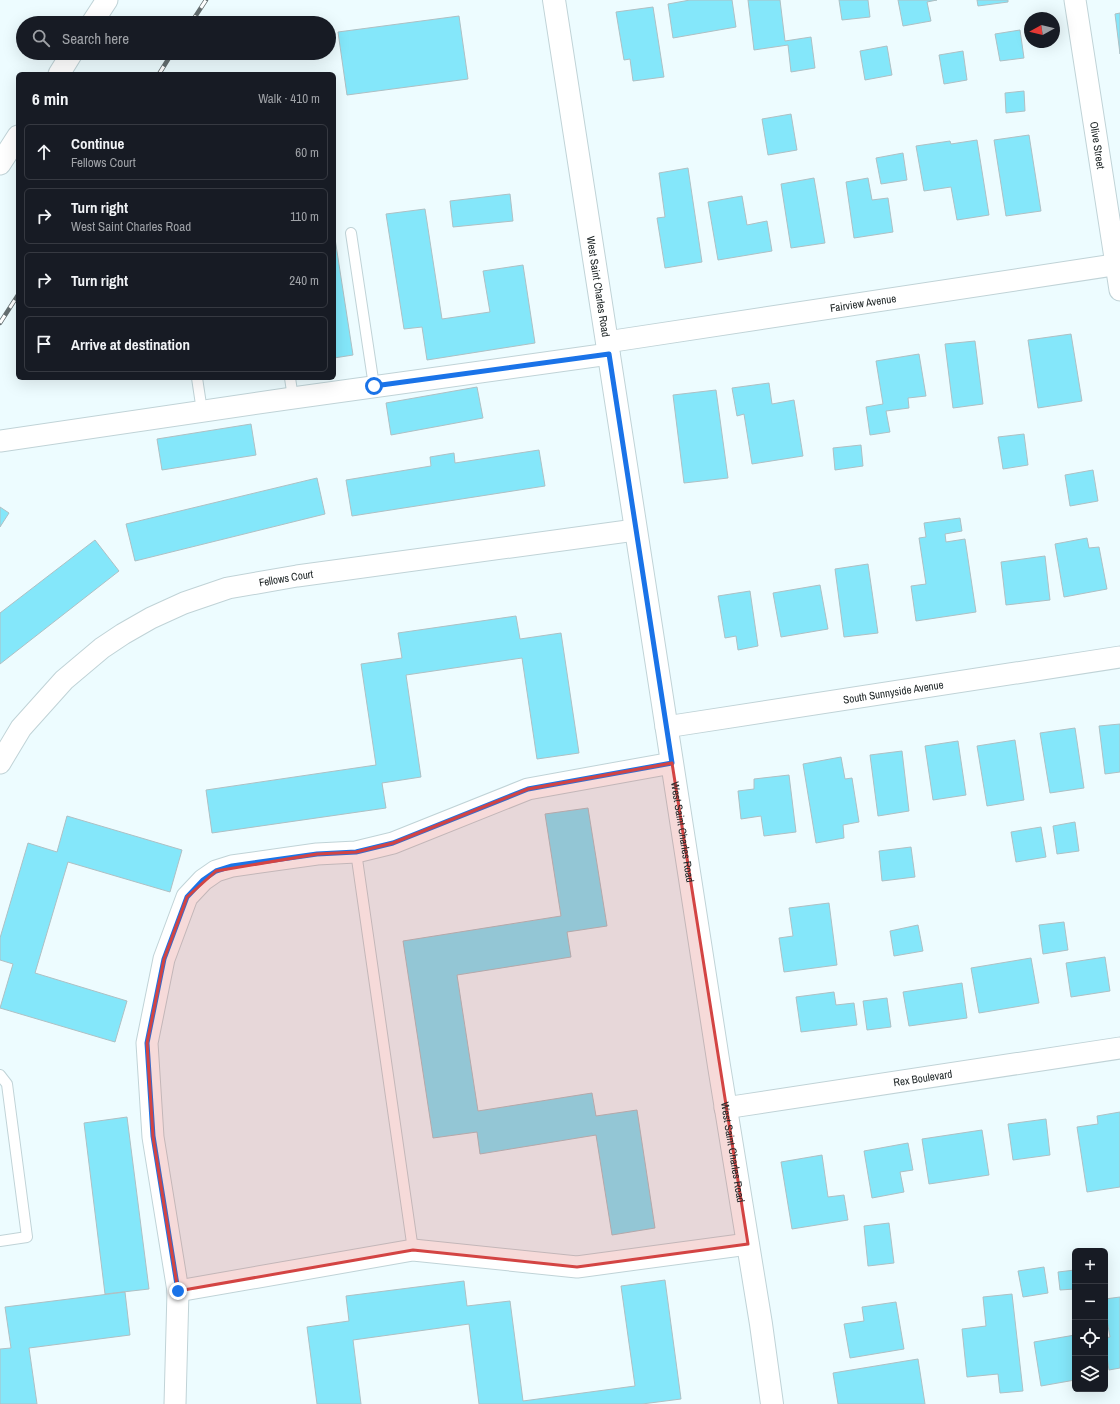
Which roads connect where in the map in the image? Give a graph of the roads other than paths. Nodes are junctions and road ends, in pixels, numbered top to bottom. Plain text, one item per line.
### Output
1 (107, 0) edge
2 (554, 0) edge
3 (1075, 0) edge
4 (97, 16) edge
5 (68, 60) edge
6 (60, 72) edge
7 (16, 139) edge
8 (0, 164) edge
9 (351, 234) dead end
10 (1118, 265) edge
11 (1120, 290) edge
12 (608, 348) junction
13 (197, 380) edge
14 (374, 386) junction
15 (292, 388) edge
16 (202, 411) junction
17 (0, 441) edge
18 (636, 530) junction
19 (1120, 657) edge
20 (666, 727) junction
21 (0, 763) edge
22 (672, 763) junction
23 (356, 852) junction
24 (1120, 1048) edge
25 (0, 1075) edge
26 (725, 1108) junction
27 (0, 1241) edge
28 (748, 1244) junction
29 (413, 1250) junction
30 (178, 1291) junction
31 (176, 1404) edge
32 (772, 1404) edge

1 - 4 street
2 - 12 main road, West Saint Charles Road
3 - 10 street, Olive Street
5 - 6 street
7 - 8 street
9 - 14 lane
10 - 11 street, Olive Street
10 - 12 street, Fairview Avenue
12 - 14 street
12 - 18 main road, West Saint Charles Road
13 - 16 lane
14 - 15 street
15 - 16 street
16 - 17 street
18 - 20 main road, West Saint Charles Road
18 - 21 street, Fellows Court
19 - 20 street, South Sunnyside Avenue
20 - 22 main road, West Saint Charles Road
22 - 23 street
22 - 26 main road, West Saint Charles Road
23 - 29 lane
23 - 30 street
24 - 26 street, Rex Boulevard
25 - 27 lane
26 - 28 main road, West Saint Charles Road
28 - 29 street
28 - 32 main road, West Saint Charles Road
29 - 30 street
30 - 31 street

